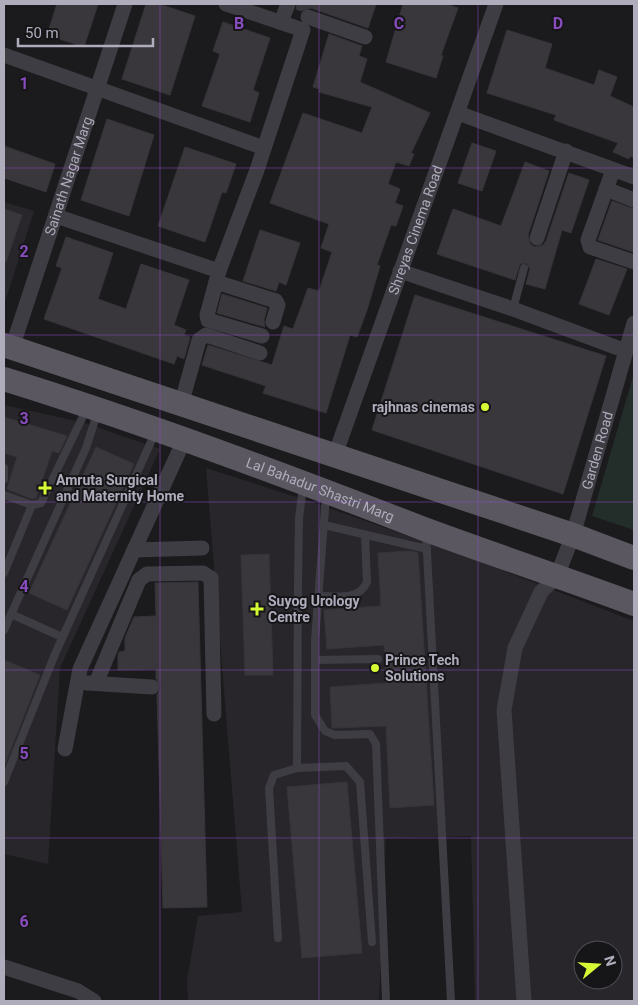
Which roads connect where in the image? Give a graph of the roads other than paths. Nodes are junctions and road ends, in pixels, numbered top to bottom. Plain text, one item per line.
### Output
1 (125, 4) edge
2 (226, 4) edge
3 (288, 4) edge
4 (496, 4) edge
5 (308, 17) edge
6 (281, 22) junction
7 (365, 36) dead end
8 (4, 55) edge
9 (97, 88) junction
10 (458, 113) junction
11 (264, 148) junction
12 (566, 151) junction
13 (613, 170) junction
14 (634, 177) edge
15 (606, 189) junction
16 (634, 200) edge
17 (56, 216) junction
18 (537, 238) dead end
19 (634, 262) edge
20 (524, 268) dead end
21 (400, 271) junction
22 (218, 277) junction
23 (513, 309) junction
24 (273, 322) dead end
25 (634, 323) edge
26 (262, 336) dead end
27 (8, 347) edge
28 (626, 350) junction
29 (260, 353) dead end
30 (4, 379) edge
31 (181, 405) junction
32 (94, 406) junction
33 (157, 429) junction
34 (185, 438) junction
35 (335, 455) junction
36 (4, 468) edge
37 (4, 479) edge
38 (304, 481) junction
39 (327, 490) junction
40 (4, 495) edge
41 (32, 505) junction
42 (324, 525) junction
43 (365, 535) junction
44 (573, 535) junction
45 (426, 539) junction
46 (202, 548) dead end
47 (134, 550) junction
48 (634, 558) edge
49 (4, 573) edge
50 (556, 576) junction
51 (318, 596) junction
52 (634, 604) edge
53 (11, 614) junction
54 (4, 630) edge
55 (62, 637) junction
56 (378, 659) dead end
57 (315, 660) junction
58 (78, 682) junction
59 (96, 684) junction
60 (152, 687) dead end
61 (214, 714) dead end
62 (64, 748) dead end
63 (296, 768) junction
64 (4, 782) edge
65 (278, 938) dead end
66 (372, 942) dead end
67 (4, 967) edge
68 (94, 1001) edge
69 (386, 1001) edge
70 (451, 1001) edge
71 (524, 1001) edge

1 - 9 street, Sainath Nagar Marg
2 - 6 street
3 - 6 street
4 - 10 street, Shreyas Cinema Road
5 - 6 street
5 - 7 street
5 - 11 street
8 - 9 street
9 - 11 street
9 - 17 street, Sainath Nagar Marg
10 - 12 street
10 - 21 street, Shreyas Cinema Road
11 - 22 street
12 - 13 street
12 - 18 street
13 - 14 street
13 - 15 street
15 - 16 street
15 - 19 street
17 - 22 street
17 - 27 street, Sainath Nagar Marg
20 - 23 lane
21 - 23 street
21 - 35 street, Shreyas Cinema Road
22 - 24 street
22 - 26 street
23 - 28 street
25 - 28 street, Garden Road
27 - 31 main road
28 - 44 street, Garden Road
29 - 31 street
30 - 32 main road, Lal Bahadur Shastri Marg
31 - 35 main road
32 - 33 main road, Lal Bahadur Shastri Marg
32 - 41 lane
32 - 53 lane
33 - 34 main road, Lal Bahadur Shastri Marg
33 - 55 lane
34 - 38 main road, Lal Bahadur Shastri Marg
34 - 47 street
35 - 44 main road
36 - 37 lane
38 - 39 main road, Lal Bahadur Shastri Marg
38 - 63 lane
39 - 42 lane
39 - 45 main road, Lal Bahadur Shastri Marg
40 - 41 lane
41 - 49 lane
42 - 43 lane
42 - 51 lane
43 - 45 lane
43 - 51 lane
44 - 48 main road
44 - 50 street, Garden Road
45 - 50 main road, Lal Bahadur Shastri Marg
45 - 70 lane
46 - 47 street
47 - 58 street
50 - 52 main road, Lal Bahadur Shastri Marg
50 - 71 street, Garden Road
51 - 57 lane
53 - 54 lane
53 - 55 lane
55 - 64 lane
56 - 57 lane
57 - 69 lane
58 - 59 street
58 - 62 street
59 - 60 street
59 - 61 street
63 - 65 lane
63 - 66 lane
67 - 68 street

